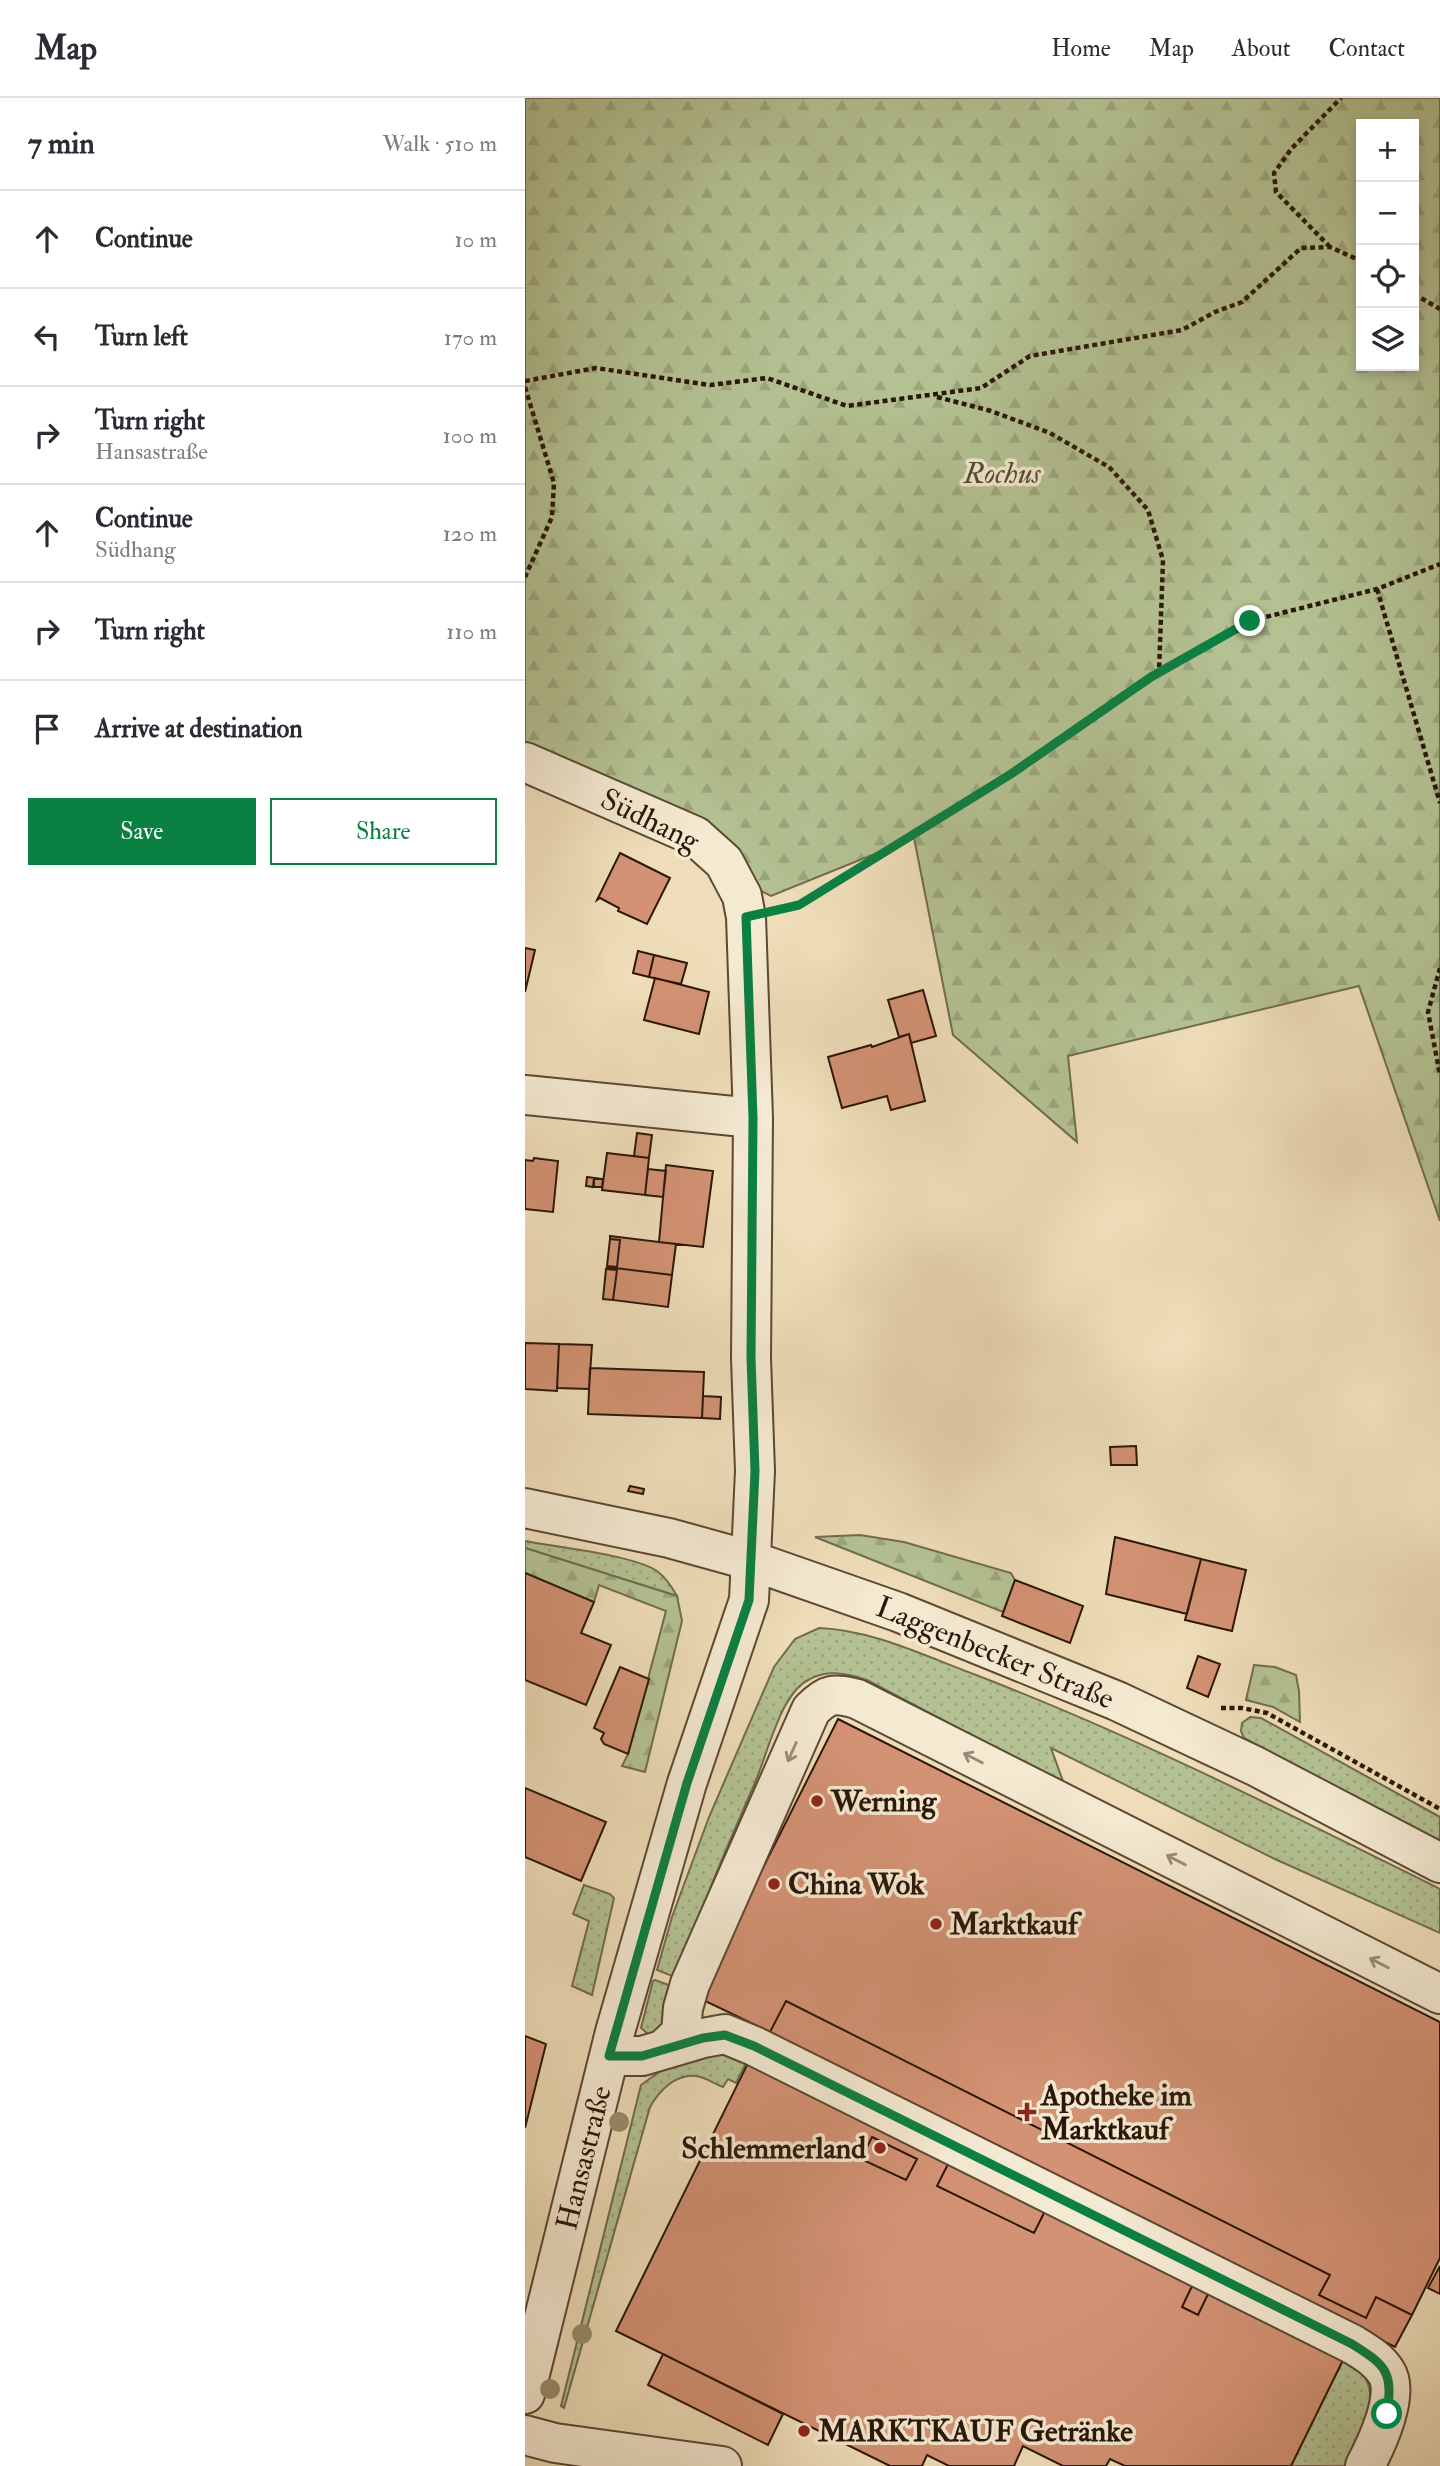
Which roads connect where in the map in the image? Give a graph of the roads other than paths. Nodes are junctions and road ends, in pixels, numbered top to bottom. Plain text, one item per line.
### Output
1 (525, 762) edge
2 (525, 1095) edge
3 (753, 1118) junction
4 (525, 1508) edge
5 (752, 1561) junction
6 (1440, 1863) edge
7 (1440, 1994) edge
8 (665, 2048) junction
9 (609, 2056) junction
10 (525, 2394) edge
11 (525, 2435) edge
12 (722, 2466) edge
13 (1365, 2466) edge

1 - 3 street, Südhang
2 - 3 street
3 - 5 street, Südhang
4 - 5 street, Laggenbecker Straße
5 - 6 street, Laggenbecker Straße
5 - 9 street, Hansastraße
7 -> 8 street
8 - 9 street
8 - 13 street
9 - 10 street, Hansastraße
11 - 12 street

